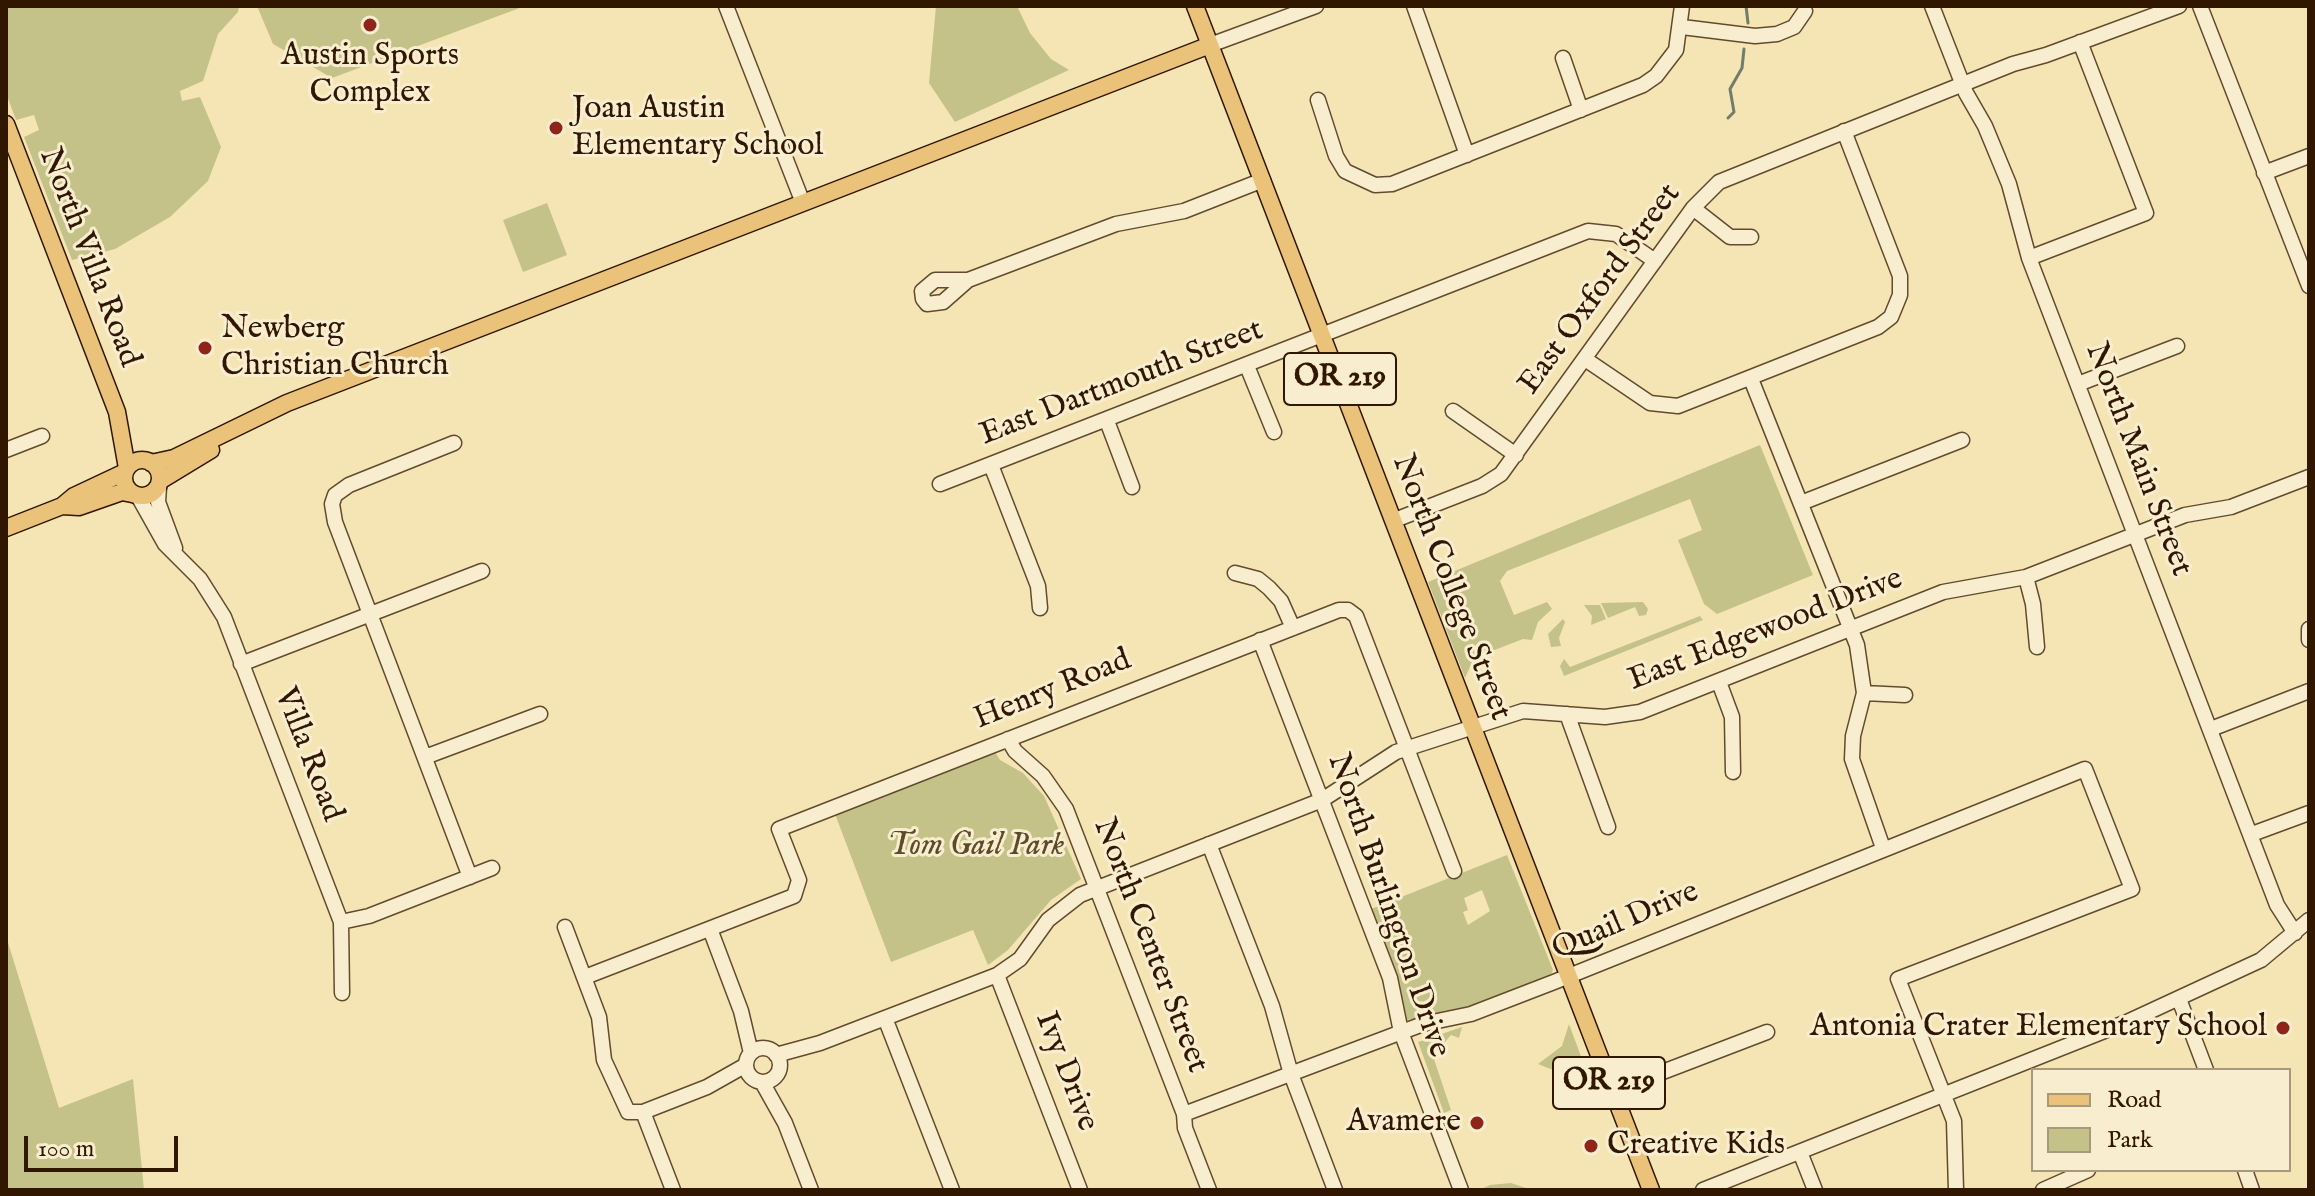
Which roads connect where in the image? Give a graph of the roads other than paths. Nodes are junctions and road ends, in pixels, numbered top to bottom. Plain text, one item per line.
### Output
1 (726, 6) edge
2 (1195, 6) edge
3 (1316, 6) edge
4 (1414, 6) edge
5 (1682, 6) edge
6 (1932, 6) edge
7 (2179, 6) edge
8 (2200, 6) edge
9 (1805, 11) dead end
10 (1682, 27) junction
11 (2080, 42) junction
12 (1210, 45) junction
13 (1563, 58) dead end
14 (1962, 84) junction
15 (1318, 100) dead end
16 (1581, 110) junction
17 (7, 130) edge
18 (1844, 131) junction
19 (1467, 155) junction
20 (2309, 156) edge
21 (2264, 173) junction
22 (1263, 180) junction
23 (803, 203) junction
24 (1693, 208) junction
25 (1751, 237) dead end
26 (2029, 258) junction
27 (1655, 261) junction
28 (968, 280) dead end
29 (2309, 286) edge
30 (1324, 336) junction
31 (2177, 346) dead end
32 (1585, 359) junction
33 (1247, 366) junction
34 (1751, 379) junction
35 (2078, 384) junction
36 (1453, 411) dead end
37 (117, 412) junction
38 (1107, 421) junction
39 (1274, 432) dead end
40 (42, 436) dead end
41 (218, 438) junction
42 (1962, 440) dead end
43 (454, 443) dead end
44 (6, 450) edge
45 (1516, 455) junction
46 (149, 462) junction
47 (991, 465) junction
48 (126, 470) junction
49 (2309, 477) edge
50 (160, 484) junction
51 (940, 484) dead end
52 (1132, 487) dead end
53 (135, 495) junction
54 (1801, 503) junction
55 (62, 506) junction
56 (1395, 520) junction
57 (6, 527) edge
58 (2136, 534) junction
59 (176, 552) junction
60 (482, 571) dead end
61 (1235, 573) dead end
62 (2026, 577) junction
63 (1040, 608) dead end
64 (370, 613) junction
65 (1293, 628) junction
66 (1851, 629) junction
67 (2309, 629) edge
68 (1260, 640) junction
69 (2309, 640) edge
70 (2037, 647) dead end
71 (241, 664) junction
72 (1719, 682) junction
73 (2309, 691) edge
74 (1864, 693) junction
75 (1905, 695) dead end
76 (540, 714) dead end
77 (1567, 714) junction
78 (1472, 726) junction
79 (2211, 729) junction
80 (1008, 739) junction
81 (1407, 748) junction
82 (425, 757) junction
83 (1733, 772) dead end
84 (1322, 800) junction
85 (2309, 813) edge
86 (1608, 827) dead end
87 (2252, 834) junction
88 (1209, 844) junction
89 (1883, 848) junction
90 (492, 868) dead end
91 (1454, 871) dead end
92 (470, 877) junction
93 (1096, 888) junction
94 (2309, 920) edge
95 (341, 922) junction
96 (565, 927) dead end
97 (710, 929) junction
98 (2295, 933) junction
99 (997, 975) junction
100 (1568, 975) junction
101 (585, 977) junction
102 (342, 993) dead end
103 (2179, 999) junction
104 (885, 1018) junction
105 (1401, 1032) junction
106 (1767, 1032) dead end
107 (763, 1065) junction
108 (2205, 1068) edge
109 (1291, 1074) junction
110 (1613, 1091) junction
111 (1944, 1095) junction
112 (643, 1112) junction
113 (1184, 1114) junction
114 (1800, 1152) junction
115 (2084, 1172) edge
116 (673, 1190) edge
117 (811, 1190) edge
118 (952, 1190) edge
119 (1080, 1190) edge
120 (1209, 1190) edge
121 (1335, 1190) edge
122 (1461, 1190) edge
123 (1651, 1190) edge
124 (1703, 1190) edge
125 (1815, 1190) edge
126 (1956, 1190) edge
127 (2043, 1190) edge

1 - 23 street
2 - 12 main road, North College Street / OR 219
3 - 12 street
4 - 19 street
5 - 10 street
6 - 14 street, North Main Street
7 - 11 street, East Oxford Street
8 - 21 street
9 - 10 street
10 - 16 street
11 - 14 street, East Oxford Street
11 - 26 street
12 - 22 main road, North College Street / OR 219
12 - 23 main road
13 - 16 street
14 - 18 street, East Oxford Street
14 - 26 street, North Main Street
15 - 19 street
16 - 19 street
17 - 37 main road, North Villa Road
18 - 24 street, East Oxford Street
18 - 34 street
20 - 21 street
21 - 29 street
22 - 28 street
22 - 30 main road, North College Street / OR 219
23 - 41 main road
24 - 25 street
24 - 27 street, East Oxford Street
26 - 35 street, North Main Street
27 - 30 street, East Dartmouth Street
27 - 32 street, East Oxford Street
30 - 33 street, East Dartmouth Street
30 - 56 main road, North College Street / OR 219
31 - 35 street
32 - 34 street
32 - 45 street, East Oxford Street
33 - 38 street, East Dartmouth Street
33 - 39 street
34 - 54 street
35 - 58 street, North Main Street
36 - 45 street
37 - 46 main road, North Villa Road
37 - 48 main road, North Villa Road
38 - 47 street, East Dartmouth Street
38 - 52 street
40 - 44 street
41 - 46 main road
41 - 50 main road
42 - 54 street
43 - 64 street
45 - 56 street, East Oxford Street
46 - 48 main road
46 - 50 main road
47 - 51 street, East Dartmouth Street
47 - 63 street
48 - 53 main road
48 - 55 main road
49 - 58 street, East Edgewood Drive
50 - 53 main road
50 - 59 street, Villa Road
53 - 55 main road
53 - 59 street, Villa Road
54 - 66 street
55 - 57 main road
56 - 78 main road, North College Street / OR 219
58 - 62 street, East Edgewood Drive
58 - 79 street, North Main Street
59 - 71 street, Villa Road
60 - 64 street
61 - 65 street
62 - 66 street, East Edgewood Drive
62 - 70 street
64 - 71 street
64 - 82 street
65 - 68 street, Henry Road
65 - 81 street, Henry Road
66 - 72 street, East Edgewood Drive
66 - 74 street
67 - 69 street
68 - 80 street, Henry Road
68 - 84 street, North Burlington Drive
71 - 95 street, Villa Road
72 - 77 street, East Edgewood Drive
72 - 83 street
73 - 79 street
74 - 75 street
74 - 89 street
76 - 82 street
77 - 78 street, East Edgewood Drive
77 - 86 street
78 - 81 street, East Edgewood Drive
78 - 100 main road, North College Street / OR 219
79 - 87 street, North Main Street
80 - 93 street, North Center Street
80 - 97 street, Henry Road
81 - 84 street, East Edgewood Drive
81 - 91 street
82 - 92 street
84 - 88 street, East Edgewood Drive
84 - 105 street, North Burlington Drive
85 - 87 street
87 - 98 street, North Main Street
88 - 93 street, East Edgewood Drive
88 - 109 street
89 - 100 street, Quail Drive
89 - 111 street, Quail Drive
90 - 92 street
92 - 95 street
93 - 99 street, East Edgewood Drive
93 - 113 street, North Center Street
94 - 98 street
95 - 102 street, Villa Road
96 - 101 street
97 - 101 street
97 - 107 street
98 - 103 street
99 - 104 street, East Edgewood Drive
99 - 119 street, Ivy Drive
100 - 105 street, Quail Drive
100 - 110 main road, North College Street / OR 219
101 - 112 street
103 - 108 street
103 - 111 street
104 - 107 street, East Edgewood Drive
104 - 118 street
105 - 109 street, Quail Drive
105 - 122 street, North Burlington Drive
106 - 110 street
107 - 112 street, East Edgewood Drive
107 - 117 street
109 - 113 street, Quail Drive
109 - 121 street
110 - 123 main road, North College Street / OR 219
111 - 114 street
111 - 126 street
112 - 116 street
113 - 120 street, North Center Street
114 - 124 street
114 - 125 street
115 - 127 street

